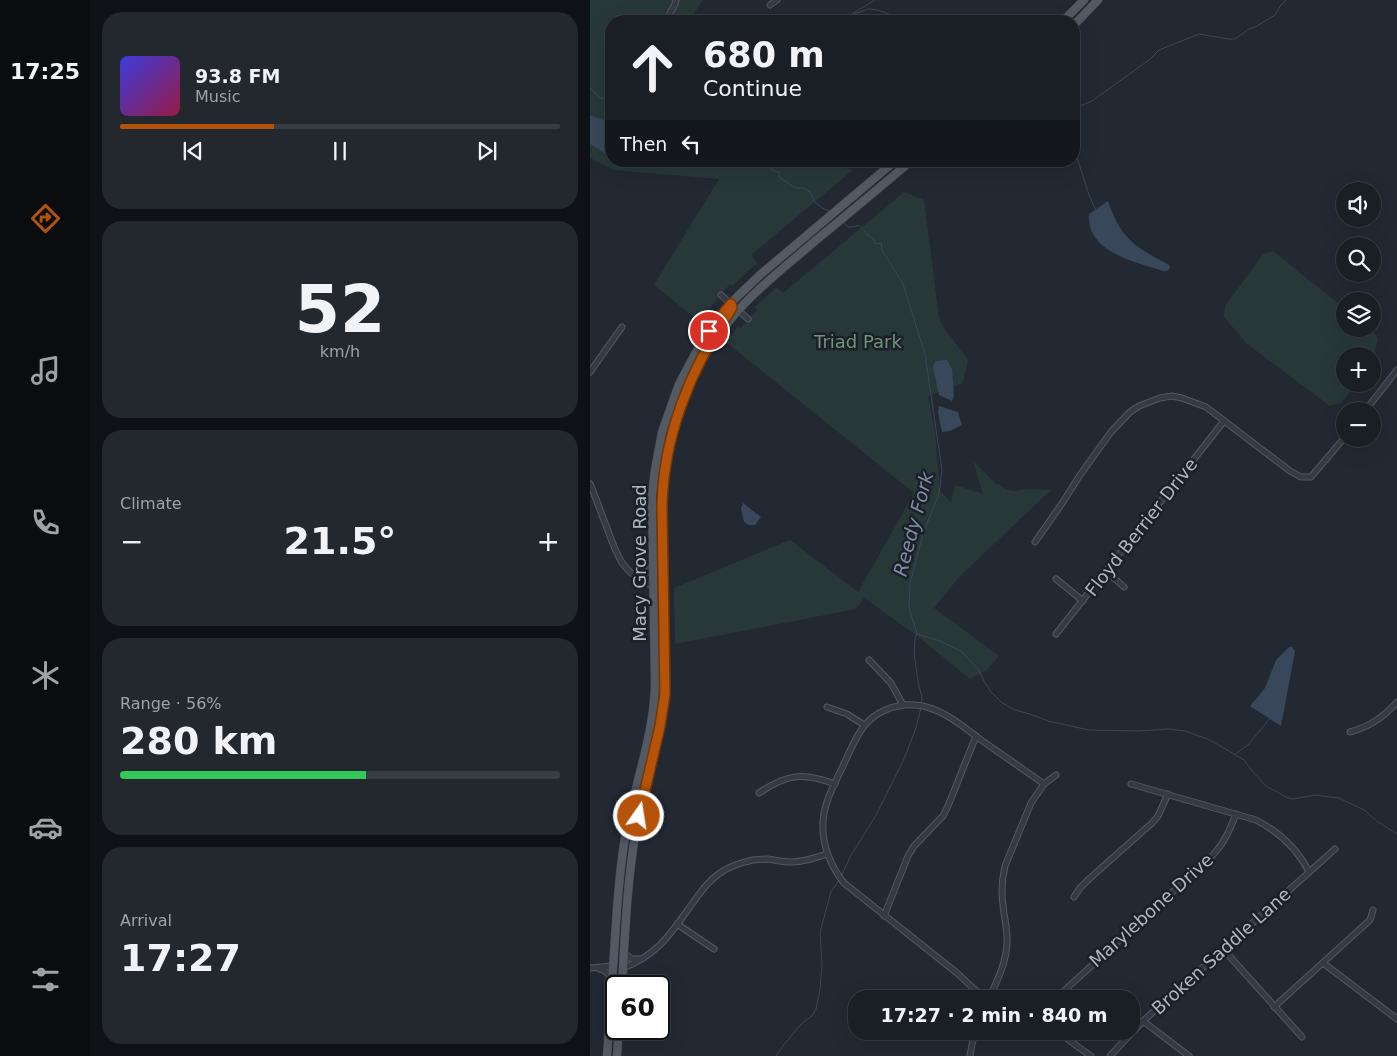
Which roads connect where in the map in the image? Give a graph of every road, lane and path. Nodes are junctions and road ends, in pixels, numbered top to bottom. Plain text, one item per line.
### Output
1 (676, 0) edge
2 (777, 0) edge
3 (1084, 0) edge
4 (1098, 0) edge
5 (770, 5) dead end
6 (670, 15) edge
7 (1068, 15) edge
8 (1080, 19) edge
9 (888, 167) edge
10 (904, 167) edge
11 (791, 248) junction
12 (721, 295) dead end
13 (731, 304) junction
14 (738, 310) junction
15 (748, 319) dead end
16 (622, 327) dead end
17 (699, 366) junction
18 (1397, 370) edge
19 (590, 372) edge
20 (1372, 402) edge
21 (1224, 421) junction
22 (1336, 447) edge
23 (590, 484) edge
24 (652, 508) junction
25 (1034, 542) dead end
26 (653, 566) junction
27 (1106, 571) junction
28 (633, 574) junction
29 (663, 578) junction
30 (1056, 579) dead end
31 (653, 586) junction
32 (1124, 587) dead end
33 (1084, 600) junction
34 (1056, 634) dead end
35 (870, 660) dead end
36 (1397, 702) edge
37 (902, 705) junction
38 (828, 707) dead end
39 (864, 725) junction
40 (1350, 732) dead end
41 (648, 736) junction
42 (976, 736) junction
43 (1056, 775) dead end
44 (835, 784) junction
45 (1044, 784) junction
46 (1131, 784) dead end
47 (759, 793) dead end
48 (1168, 794) junction
49 (643, 799) junction
50 (1236, 814) junction
51 (1335, 849) dead end
52 (827, 854) junction
53 (1309, 872) junction
54 (618, 894) junction
55 (1074, 897) dead end
56 (1372, 910) dead end
57 (884, 916) junction
58 (677, 924) junction
59 (714, 948) dead end
60 (1223, 949) junction
61 (624, 954) junction
62 (643, 958) junction
63 (1323, 963) junction
64 (613, 966) junction
65 (593, 968) edge
66 (623, 968) junction
67 (609, 975) edge
68 (612, 975) edge
69 (617, 975) edge
70 (623, 975) edge
71 (977, 990) edge
72 (992, 990) edge
73 (1064, 990) edge
74 (1274, 1007) junction
75 (1397, 1019) edge
76 (1143, 1021) junction
77 (1302, 1037) dead end
78 (608, 1040) edge
79 (618, 1040) edge
80 (973, 1040) edge
81 (1070, 1040) edge
82 (607, 1056) edge
83 (617, 1056) edge
84 (970, 1056) edge
85 (1091, 1056) edge
86 (1110, 1056) edge
87 (1189, 1056) edge

1 - 6 street
2 - 5 street
3 - 7 main road
4 - 8 main road
9 - 11 main road, Macy Grove Road
10 - 14 main road, Macy Grove Road
11 - 13 main road, Macy Grove Road
11 - 14 main road
12 - 13 street
13 - 17 main road
13 - 24 main road, Macy Grove Road
14 - 15 street
14 - 17 main road, Macy Grove Road
16 - 19 street
17 - 29 main road, Macy Grove Road
18 - 20 street
21 - 22 street
21 - 25 street
21 - 27 street, Floyd Berrier Drive
23 - 28 street
24 - 26 main road, Macy Grove Road
24 - 29 main road
26 - 28 street
26 - 31 main road, Macy Grove Road
27 - 32 street
27 - 33 street, Floyd Berrier Drive
28 - 31 street
29 - 49 main road, Macy Grove Road
30 - 33 street
31 - 41 main road, Macy Grove Road
33 - 34 street, Floyd Berrier Drive
35 - 37 street
36 - 40 street
37 - 39 street
37 - 42 street
38 - 39 street
39 - 44 street
41 - 49 main road
41 - 54 main road, Macy Grove Road
42 - 45 street
42 - 57 street
43 - 45 street
44 - 47 street
44 - 52 street
45 - 72 street
46 - 48 street
48 - 50 street
48 - 55 street
49 - 61 main road, Macy Grove Road
50 - 53 street
50 - 73 street, Marylebone Drive
51 - 53 street, Broken Saddle Lane
52 - 57 street
52 - 58 street
53 - 60 street, Broken Saddle Lane
54 - 64 main road, Macy Grove Road
54 - 66 main road
56 - 63 street
57 - 71 street
58 - 59 street
58 - 62 street
60 - 74 street
60 - 76 street, Broken Saddle Lane
61 - 62 street
61 - 66 main road, Macy Grove Road
62 - 66 street
63 - 74 street
63 - 75 street
64 - 65 street
64 - 68 main road, Macy Grove Road
64 - 69 main road
65 - 67 street
66 - 70 main road, Macy Grove Road
74 - 77 street
76 - 86 street, Broken Saddle Lane
76 - 87 street
78 - 82 main road, Macy Grove Road
79 - 83 main road
80 - 84 street
81 - 85 street

